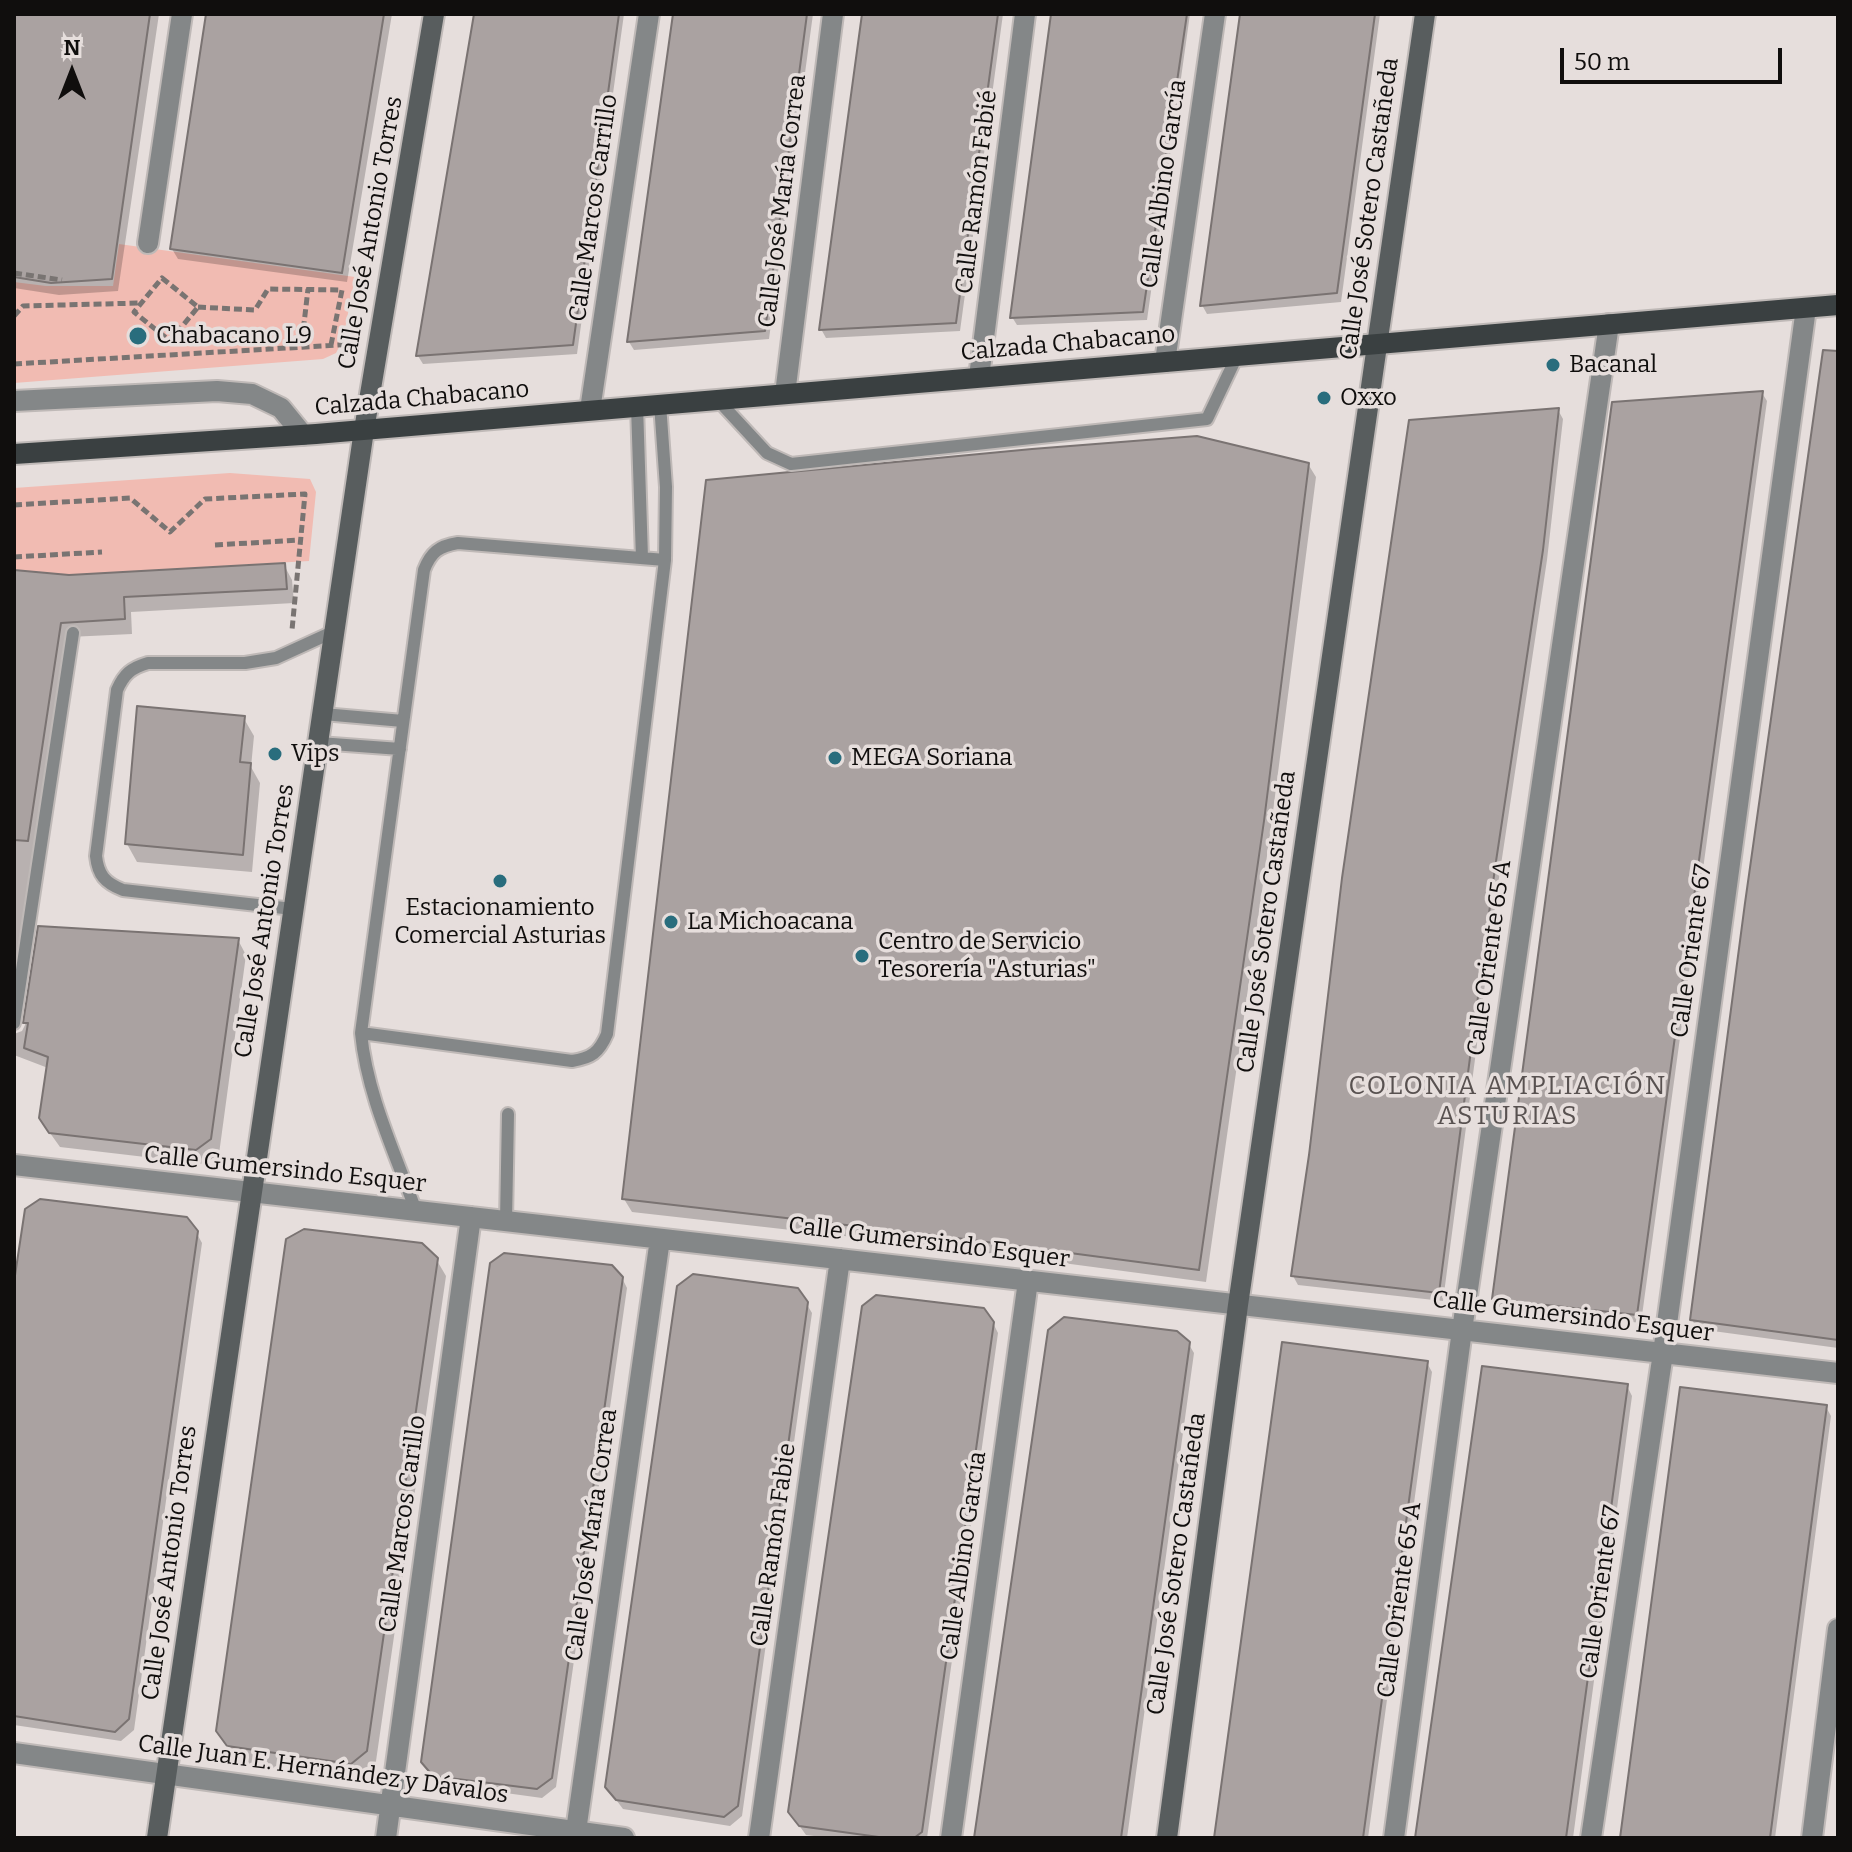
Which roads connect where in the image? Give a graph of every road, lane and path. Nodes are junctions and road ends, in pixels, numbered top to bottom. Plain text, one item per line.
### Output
1 (182, 14) edge
2 (434, 14) edge
3 (649, 14) edge
4 (833, 14) edge
5 (1025, 14) edge
6 (1215, 14) edge
7 (1425, 14) edge
8 (148, 243) dead end
9 (14, 273) edge
10 (62, 280) dead end
11 (308, 289) junction
12 (142, 303) junction
13 (1838, 305) edge
14 (198, 307) junction
15 (1806, 308) junction
16 (14, 316) edge
17 (1609, 324) junction
18 (170, 341) junction
19 (302, 341) dead end
20 (379, 342) junction
21 (1376, 344) junction
22 (331, 345) junction
23 (171, 355) junction
24 (1237, 356) junction
25 (1165, 362) junction
26 (14, 364) edge
27 (979, 377) junction
28 (785, 394) junction
29 (717, 399) junction
30 (14, 401) edge
31 (660, 404) junction
32 (637, 406) junction
33 (590, 410) junction
34 (364, 430) junction
35 (303, 435) junction
36 (14, 454) edge
37 (14, 505) edge
38 (301, 540) junction
39 (215, 545) dead end
40 (102, 552) dead end
41 (14, 557) edge
42 (642, 558) junction
43 (665, 560) junction
44 (335, 631) junction
45 (73, 633) dead end
46 (291, 641) dead end
47 (323, 714) junction
48 (403, 721) junction
49 (319, 743) junction
50 (400, 749) junction
51 (293, 909) junction
52 (14, 1023) edge
53 (361, 1033) junction
54 (508, 1114) dead end
55 (14, 1165) edge
56 (251, 1192) junction
57 (416, 1211) junction
58 (471, 1217) junction
59 (506, 1221) junction
60 (660, 1239) junction
61 (840, 1259) junction
62 (1028, 1281) junction
63 (1238, 1305) junction
64 (1462, 1330) junction
65 (1663, 1353) junction
66 (1838, 1373) edge
67 (1838, 1629) edge
68 (14, 1753) edge
69 (166, 1774) junction
70 (391, 1806) junction
71 (575, 1835) edge
72 (157, 1838) edge
73 (386, 1838) edge
74 (624, 1838) edge
75 (759, 1838) edge
76 (951, 1838) edge
77 (1167, 1838) edge
78 (1394, 1838) edge
79 (1591, 1838) edge
80 (1812, 1838) edge

1 - 8 street
2 - 20 street, Calle José Antonio Torres
3 - 33 street, Calle Marcos Carrillo
4 - 28 street, Calle José María Correa
5 - 27 street, Calle Ramón Fabié
6 - 25 street, Calle Albino García
7 - 21 street, Calle José Sotero Castañeda
9 - 10 path
11 - 14 path
11 - 19 path
11 - 22 path
12 - 14 path
12 - 16 path
12 - 18 path
13 - 15 main road, Calzada Chabacano
14 - 18 path
15 - 17 main road, Calzada Chabacano
15 - 65 street, Calle Oriente 67
17 - 21 main road, Calzada Chabacano
17 - 64 street, Calle Oriente 65 A
18 - 23 path
20 - 22 path
20 - 34 street, Calle José Antonio Torres
21 - 24 main road, Calzada Chabacano
21 - 63 street, Calle José Sotero Castañeda
22 - 23 path
23 - 26 path
24 - 25 main road, Calzada Chabacano
24 - 29 lane
25 - 27 main road, Calzada Chabacano
27 - 28 main road, Calzada Chabacano
28 - 29 main road, Calzada Chabacano
29 - 31 main road, Calzada Chabacano
30 - 35 street, Calzada Chabacano
31 - 32 main road, Calzada Chabacano
31 - 43 lane
32 - 33 main road, Calzada Chabacano
32 - 42 lane
33 - 34 main road, Calzada Chabacano
34 - 35 main road, Calzada Chabacano
34 - 44 street, Calle José Antonio Torres
35 - 36 main road, Calzada Chabacano
37 - 38 path
38 - 39 path
38 - 46 path
40 - 41 path
42 - 43 lane
42 - 48 lane
43 - 53 lane
44 - 47 street, Calle José Antonio Torres
44 - 51 lane
45 - 52 lane
47 - 48 lane
47 - 49 street, Calle José Antonio Torres
48 - 50 lane
49 - 50 lane
49 - 51 street, Calle José Antonio Torres
50 - 53 lane
51 - 56 street, Calle José Antonio Torres
53 - 57 lane
54 - 59 lane
55 - 56 street, Calle Gumersindo Esquer
56 - 57 street, Calle Gumersindo Esquer
56 - 69 street, Calle José Antonio Torres
57 - 58 street, Calle Gumersindo Esquer
58 - 59 street, Calle Gumersindo Esquer
58 - 70 street, Calle Marcos Carillo
59 - 60 street, Calle Gumersindo Esquer
60 - 61 street, Calle Gumersindo Esquer
60 - 71 street, Calle José María Correa
61 - 62 street, Calle Gumersindo Esquer
61 - 75 street, Calle Ramón Fabie
62 - 63 street, Calle Gumersindo Esquer
62 - 76 street, Calle Albino García
63 - 64 street, Calle Gumersindo Esquer
63 - 77 street, Calle José Sotero Castañeda
64 - 65 street, Calle Gumersindo Esquer
64 - 78 street, Calle Oriente 65 A
65 - 66 street, Calle Gumersindo Esquer
65 - 79 street, Calle Oriente 67
67 - 80 street
68 - 69 street, Calle Juan E. Hernández y Dávalos
69 - 70 street, Calle Juan E. Hernández y Dávalos
69 - 72 street, Calle José Antonio Torres
70 - 71 street, Calle Juan E. Hernández y Dávalos
70 - 73 street, Calle Marcos Carillo
71 - 74 street, Calle Juan E. Hernández y Dávalos

